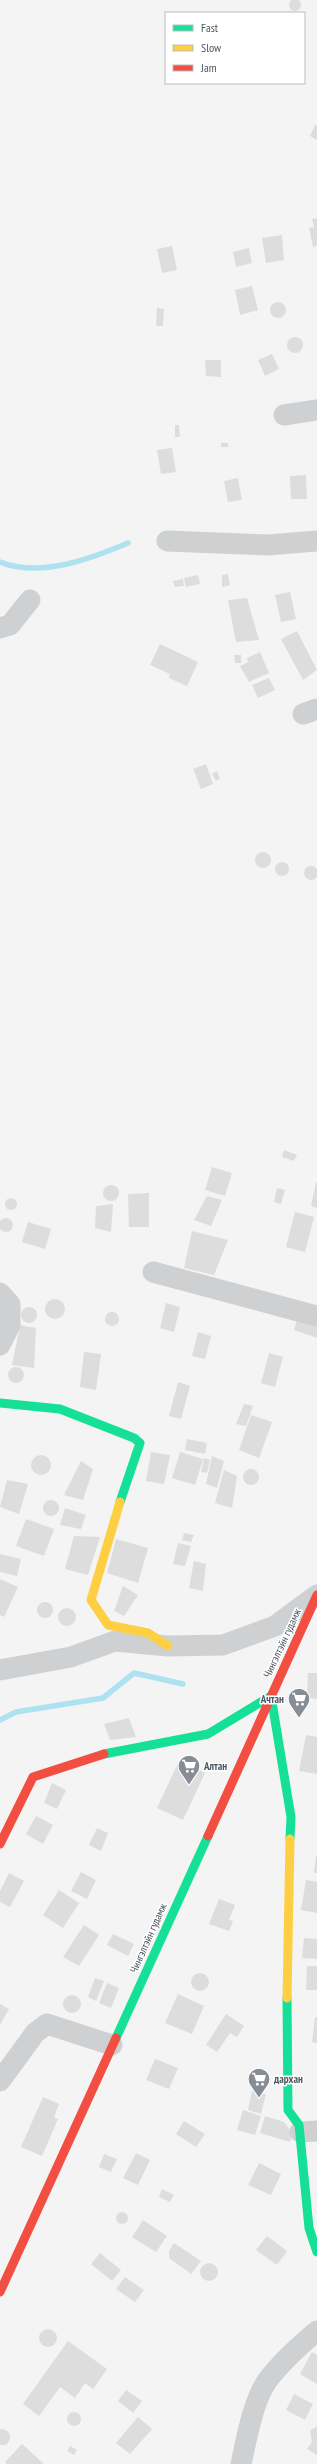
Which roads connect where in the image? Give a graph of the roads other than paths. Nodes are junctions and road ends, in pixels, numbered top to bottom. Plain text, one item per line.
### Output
1 (317, 410) edge
2 (284, 415) dead end
3 (167, 541) dead end
4 (317, 541) edge
5 (30, 600) dead end
6 (0, 628) edge
7 (153, 1272) dead end
8 (0, 1293) edge
9 (317, 1316) edge
10 (0, 1345) edge
11 (0, 1403) edge
12 (317, 1595) edge
13 (168, 1646) junction
14 (0, 1670) edge
15 (271, 1696) junction
16 (0, 1844) edge
17 (112, 2045) junction
18 (0, 2081) edge
19 (308, 2132) edge
20 (317, 2252) edge
21 (0, 2292) edge
22 (317, 2331) edge
23 (241, 2464) edge

1 - 2 street
3 - 4 street
5 - 6 street
7 - 9 street
8 - 10 street
11 - 13 street
12 - 13 street
12 - 15 street, Чингэлтэйн гудамж
13 - 14 street
15 - 16 street
15 - 17 street, Чингэлтэйн гудамж
15 - 19 street
17 - 18 street
17 - 21 street, Чингэлтэйн гудамж
19 - 20 street
22 - 23 street

